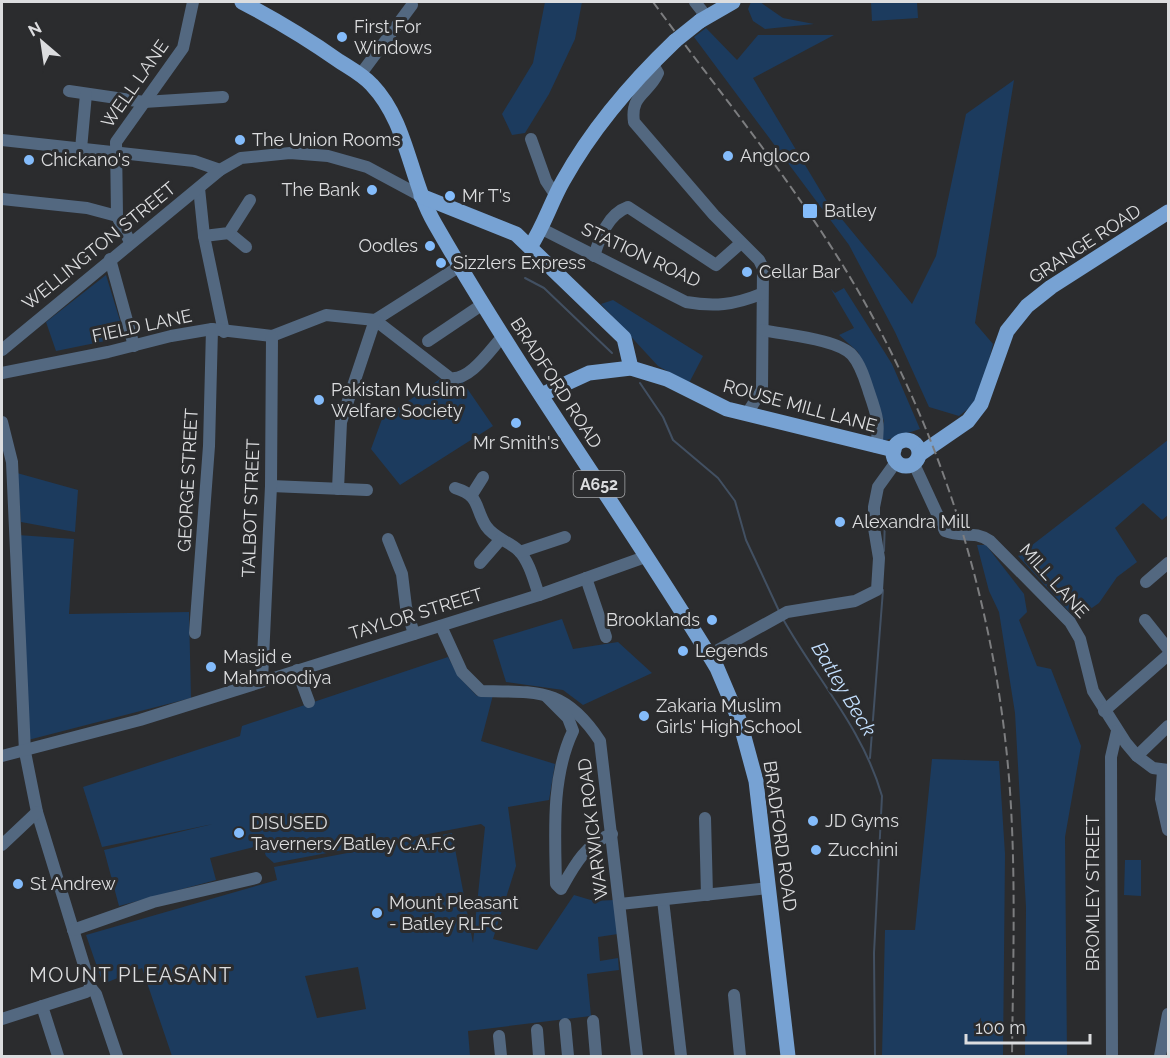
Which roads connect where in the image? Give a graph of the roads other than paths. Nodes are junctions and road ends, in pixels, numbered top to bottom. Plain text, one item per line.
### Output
1 (193, 2) edge
2 (242, 2) edge
3 (695, 2) edge
4 (733, 2) edge
5 (412, 5) dead end
6 (703, 19) junction
7 (652, 63) junction
8 (360, 75) junction
9 (69, 92) dead end
10 (86, 93) junction
11 (223, 98) dead end
12 (144, 102) junction
13 (531, 139) dead end
14 (2, 140) edge
15 (81, 149) junction
16 (115, 151) junction
17 (220, 170) junction
18 (199, 188) junction
19 (421, 196) junction
20 (556, 196) junction
21 (2, 199) edge
22 (250, 200) dead end
23 (1168, 212) edge
24 (117, 216) junction
25 (542, 229) junction
26 (229, 232) junction
27 (204, 236) junction
28 (130, 242) junction
29 (741, 243) junction
30 (246, 247) dead end
31 (530, 247) junction
32 (594, 256) junction
33 (110, 259) junction
34 (460, 266) junction
35 (760, 294) junction
36 (483, 304) junction
37 (375, 321) junction
38 (763, 330) junction
39 (218, 331) junction
40 (272, 336) junction
41 (503, 336) junction
42 (428, 341) dead end
43 (134, 346) junction
44 (2, 350) edge
45 (632, 368) junction
46 (2, 373) edge
47 (541, 394) junction
48 (748, 412) junction
49 (2, 422) edge
50 (876, 447) junction
51 (917, 454) junction
52 (895, 456) junction
53 (483, 477) dead end
54 (271, 486) junction
55 (455, 488) dead end
56 (338, 489) junction
57 (367, 490) dead end
58 (471, 496) junction
59 (565, 537) dead end
60 (388, 539) dead end
61 (500, 540) junction
62 (520, 552) junction
63 (645, 557) junction
64 (480, 562) dead end
65 (1168, 563) edge
66 (586, 578) junction
67 (1146, 582) dead end
68 (539, 594) junction
69 (1145, 620) dead end
70 (441, 626) junction
71 (195, 633) dead end
72 (414, 634) junction
73 (606, 637) dead end
74 (1168, 649) edge
75 (709, 655) junction
76 (1168, 655) edge
77 (297, 670) junction
78 (262, 680) junction
79 (546, 696) junction
80 (309, 702) dead end
81 (1104, 711) junction
82 (1168, 726) edge
83 (1117, 731) junction
84 (25, 752) junction
85 (2, 756) edge
86 (1137, 756) junction
87 (1166, 770) edge
88 (37, 812) junction
89 (705, 818) dead end
90 (1168, 830) edge
91 (612, 834) junction
92 (2, 844) edge
93 (256, 878) dead end
94 (769, 888) junction
95 (707, 895) junction
96 (663, 900) junction
97 (620, 904) junction
98 (73, 930) junction
99 (91, 988) junction
100 (734, 994) dead end
101 (42, 1006) junction
102 (1168, 1014) edge
103 (2, 1019) edge
104 (593, 1021) dead end
105 (565, 1024) dead end
106 (537, 1030) dead end
107 (58, 1056) edge
108 (117, 1056) edge
109 (495, 1056) edge
110 (501, 1056) edge
111 (539, 1056) edge
112 (568, 1056) edge
113 (596, 1056) edge
114 (637, 1056) edge
115 (681, 1056) edge
116 (740, 1056) edge
117 (788, 1056) edge
118 (1112, 1056) edge
119 (1160, 1056) edge

1 - 12 street, WELL LANE
2 - 8 main road, BRADFORD ROAD / A652
3 - 6 street
4 - 6 main road
5 - 8 street
6 - 7 main road, bridge
7 - 20 main road
7 - 29 street
8 - 19 main road, BRADFORD ROAD / A652
9 - 10 street
10 - 12 street
10 - 15 street
11 - 12 street
12 - 16 street, WELL LANE
13 - 20 street
14 - 15 street
15 - 16 street
16 - 17 street
16 - 24 street
17 - 18 street, WELLINGTON STREET
17 - 19 street, WELLINGTON STREET
18 - 27 street, GEORGE STREET
18 - 28 street, WELLINGTON STREET
19 - 31 main road
19 - 34 main road, BRADFORD ROAD / A652
20 - 25 main road
21 - 24 street
22 - 26 street
23 - 51 main road, GRANGE ROAD
24 - 28 street
25 - 31 main road
25 - 32 street, STATION ROAD
26 - 27 street
26 - 30 street
27 - 39 street, GEORGE STREET
28 - 33 street, WELLINGTON STREET
29 - 32 street
29 - 35 street
31 - 45 main road
32 - 35 street, STATION ROAD
33 - 43 street
33 - 44 street, WELLINGTON STREET
34 - 36 main road, BRADFORD ROAD / A652
34 - 37 street
35 - 38 street
36 - 41 main road, BRADFORD ROAD / A652
36 - 42 street
37 - 40 street, FIELD LANE
37 - 41 street
37 - 56 street
38 - 48 street
38 - 50 street
39 - 40 street, FIELD LANE
39 - 43 street, FIELD LANE
39 - 71 street, GEORGE STREET
40 - 54 street, TALBOT STREET
41 - 47 main road, BRADFORD ROAD / A652
43 - 46 street, FIELD LANE
45 - 47 main road, ROUSE MILL LANE
45 - 48 main road, ROUSE MILL LANE
47 - 63 main road, BRADFORD ROAD / A652
48 - 50 main road, ROUSE MILL LANE
49 - 84 street
50 - 52 main road, ROUSE MILL LANE
51 - 52 main road, ROUSE MILL LANE
51 - 52 main road, GRANGE ROAD
51 - 81 street, MILL LANE
52 - 75 street
53 - 58 street
54 - 56 street
54 - 78 street, TALBOT STREET
55 - 58 street
56 - 57 street
58 - 61 street
59 - 62 street
60 - 72 street
61 - 62 street
61 - 64 street
62 - 68 street
63 - 66 street, TAYLOR STREET
63 - 75 main road, BRADFORD ROAD / A652
65 - 67 street
66 - 68 street, TAYLOR STREET
66 - 73 street
68 - 70 street, TAYLOR STREET
69 - 74 street
70 - 72 street, TAYLOR STREET
70 - 79 street, WARWICK ROAD
72 - 77 street, TAYLOR STREET
75 - 94 main road, BRADFORD ROAD / A652
76 - 81 street
77 - 78 street, TAYLOR STREET
77 - 80 street
78 - 84 street, TAYLOR STREET
79 - 91 street, WARWICK ROAD
79 - 91 street
81 - 83 street, MILL LANE
82 - 86 street
83 - 86 street, MILL LANE
83 - 118 street, BROMLEY STREET
84 - 85 street, TAYLOR STREET
84 - 88 street
86 - 87 street, MILL LANE
87 - 90 street
88 - 92 street
88 - 98 street
89 - 95 street
91 - 97 street, WARWICK ROAD
93 - 98 street
94 - 95 street
94 - 117 main road, BRADFORD ROAD / A652
95 - 96 street
96 - 97 street
96 - 115 street
97 - 114 street, WARWICK ROAD
98 - 99 street
99 - 101 street
99 - 108 street
100 - 116 street
101 - 103 street
101 - 107 street
102 - 119 street
104 - 113 street
105 - 112 street
106 - 111 street
109 - 110 street

